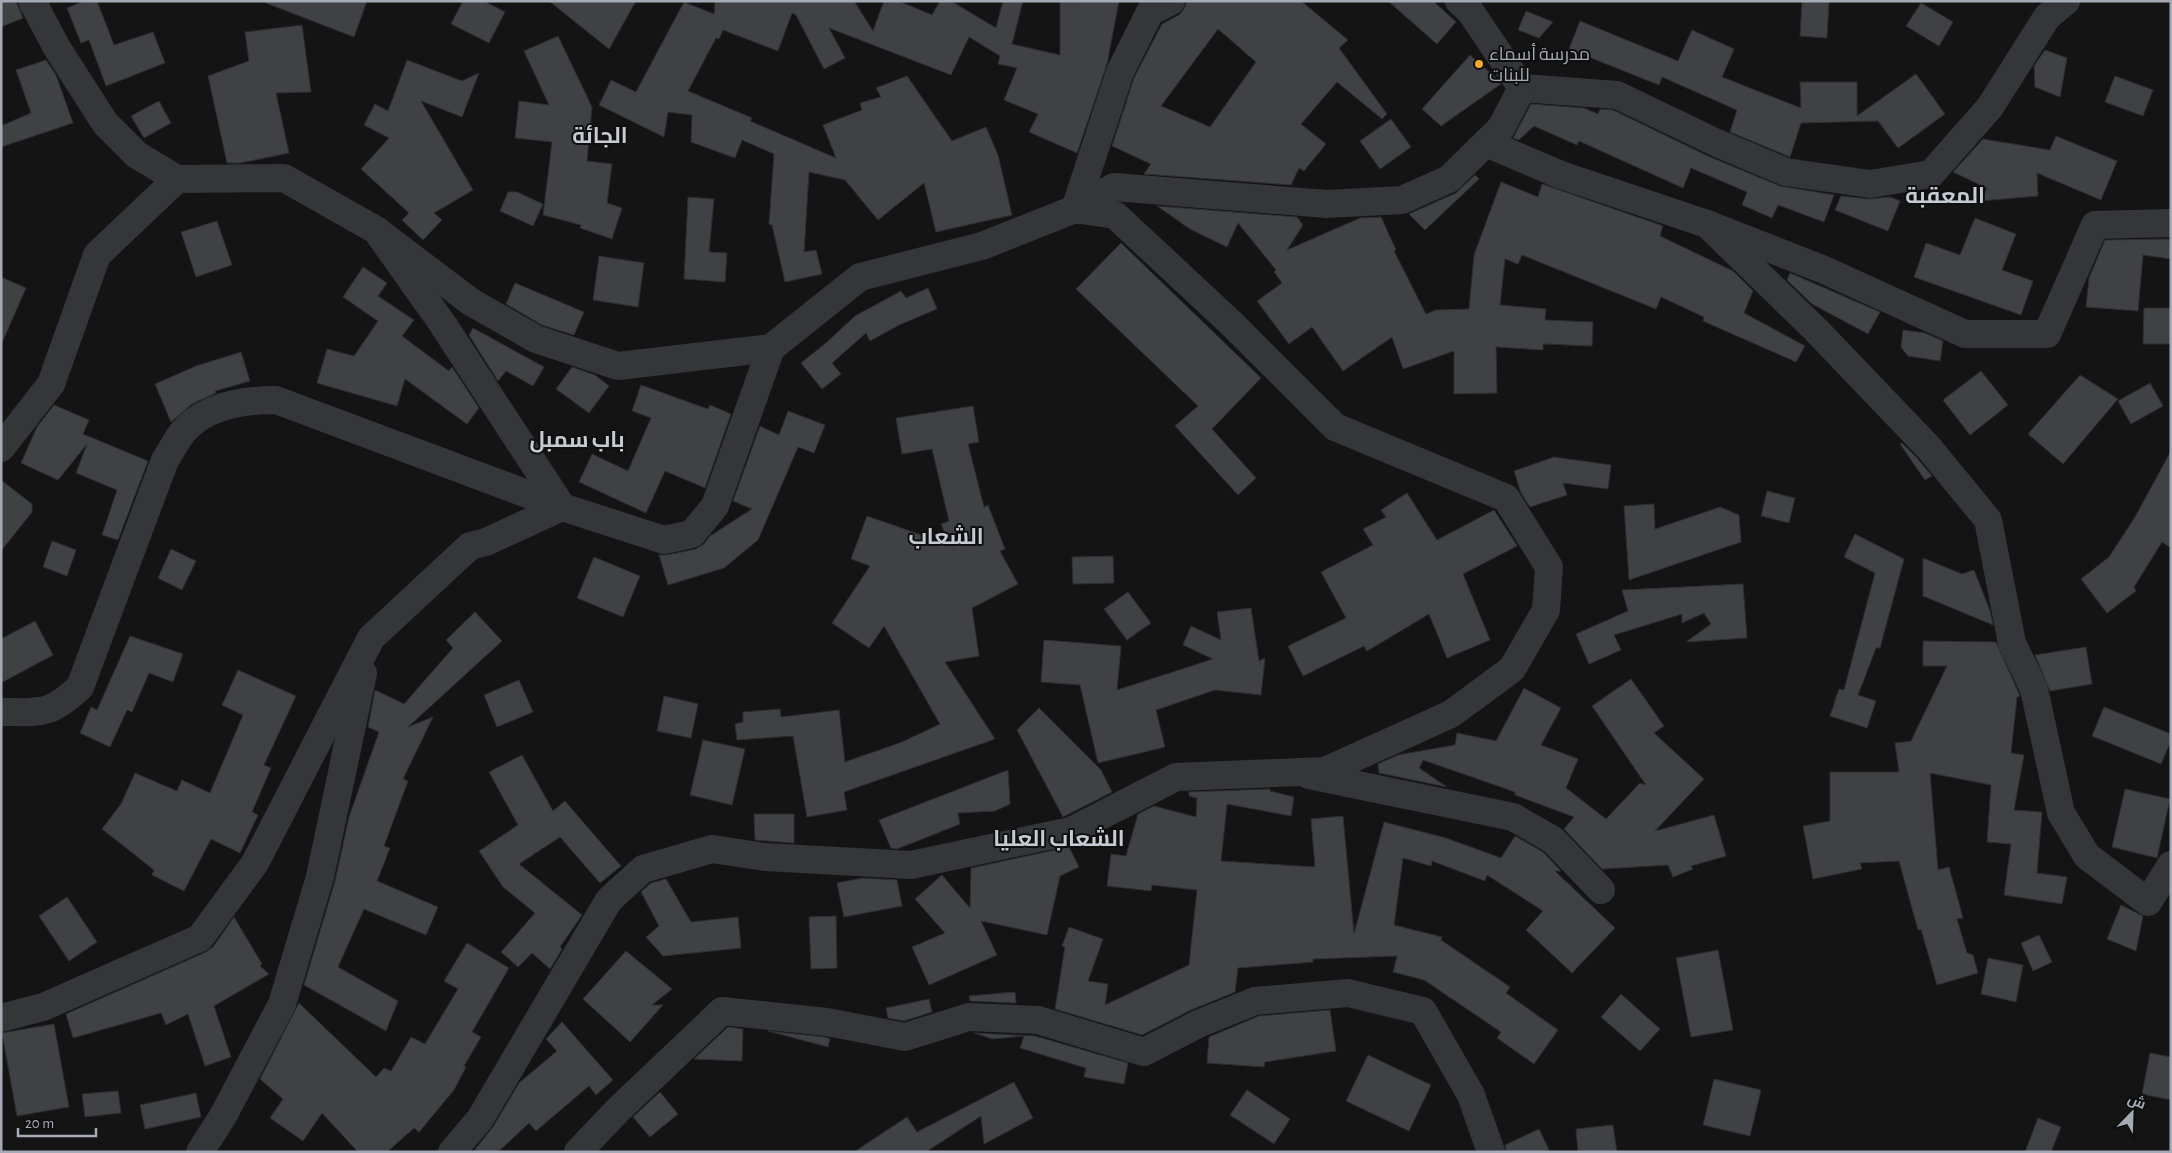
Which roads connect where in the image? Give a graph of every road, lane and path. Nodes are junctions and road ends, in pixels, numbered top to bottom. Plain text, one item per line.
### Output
1 (32, 1) edge
2 (1171, 1) edge
3 (1459, 1) edge
4 (2066, 1) edge
5 (1522, 88) junction
6 (1486, 143) junction
7 (177, 179) junction
8 (1075, 210) junction
9 (2171, 223) edge
10 (1707, 224) junction
11 (376, 230) junction
12 (771, 348) junction
13 (1, 448) edge
14 (562, 507) junction
15 (371, 638) junction
16 (1, 712) edge
17 (1292, 772) junction
18 (2171, 865) edge
19 (1601, 890) dead end
20 (1, 1018) edge
21 (200, 1152) edge
22 (452, 1152) edge
23 (578, 1152) edge
24 (1491, 1152) edge

1 - 7 street
2 - 8 street
3 - 5 street
4 - 5 street
5 - 6 street
6 - 8 street
6 - 10 street
7 - 11 street
7 - 13 street
8 - 12 street
8 - 17 street
9 - 10 street
10 - 18 street
11 - 12 street
11 - 14 street
12 - 14 street
14 - 15 street
14 - 16 street
15 - 20 street
15 - 21 street
17 - 19 street
17 - 22 street
23 - 24 street

